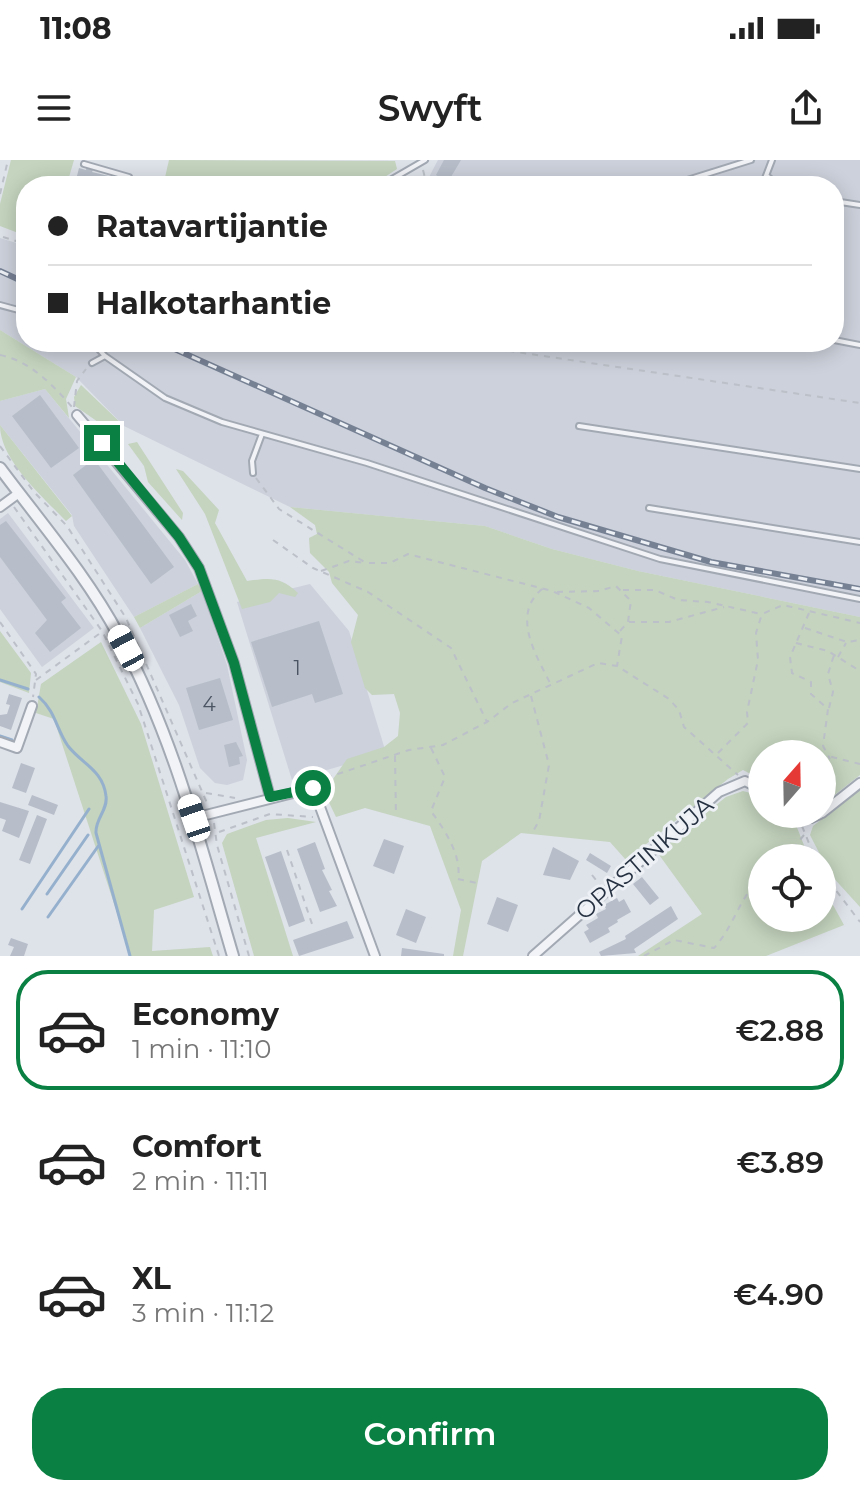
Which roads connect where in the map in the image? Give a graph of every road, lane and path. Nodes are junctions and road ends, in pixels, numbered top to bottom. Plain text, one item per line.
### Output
1 (8, 160) edge
2 (425, 160) edge
3 (751, 160) edge
4 (772, 160) edge
5 (84, 164) dead end
6 (423, 170) dead end
7 (126, 176) edge
8 (397, 176) edge
9 (424, 176) edge
10 (700, 176) edge
11 (767, 176) edge
12 (0, 194) edge
13 (3, 237) dead end
14 (16, 241) edge
15 (101, 352) edge
16 (516, 352) edge
17 (0, 355) edge
18 (105, 356) junction
19 (92, 363) joint
20 (860, 403) edge
21 (75, 412) junction
22 (579, 426) dead end
23 (262, 434) junction
24 (0, 468) edge
25 (860, 469) edge
26 (253, 473) joint
27 (19, 493) junction
28 (12, 505) dead end
29 (0, 507) edge
30 (649, 508) dead end
31 (273, 540) dead end
32 (860, 542) edge
33 (366, 563) junction
34 (320, 571) junction
35 (542, 588) junction
36 (623, 590) junction
37 (552, 591) junction
38 (860, 599) edge
39 (725, 606) junction
40 (809, 613) junction
41 (762, 614) junction
42 (0, 622) edge
43 (628, 622) junction
44 (860, 623) edge
45 (805, 628) junction
46 (102, 631) junction
47 (619, 632) junction
48 (860, 640) edge
49 (847, 642) junction
50 (796, 643) junction
51 (836, 656) junction
52 (617, 666) junction
53 (860, 671) edge
54 (36, 680) junction
55 (551, 684) junction
56 (531, 695) junction
57 (32, 706) joint
58 (828, 709) junction
59 (487, 722) junction
60 (824, 740) edge
61 (0, 742) edge
62 (431, 747) junction
63 (717, 754) junction
64 (395, 755) junction
65 (836, 760) edge
66 (860, 764) edge
67 (326, 778) dead end
68 (745, 781) junction
69 (748, 783) edge
70 (860, 783) edge
71 (205, 793) dead end
72 (270, 797) junction
73 (237, 798) dead end
74 (836, 802) edge
75 (396, 816) dead end
76 (317, 817) dead end
77 (194, 818) junction
78 (214, 824) dead end
79 (802, 828) edge
80 (217, 832) junction
81 (532, 833) dead end
82 (804, 834) junction
83 (796, 844) edge
84 (809, 844) edge
85 (217, 845) junction
86 (210, 847) dead end
87 (287, 850) dead end
88 (195, 852) dead end
89 (189, 853) junction
90 (592, 875) dead end
91 (477, 883) dead end
92 (601, 886) dead end
93 (836, 890) edge
94 (748, 893) edge
95 (860, 921) edge
96 (312, 924) dead end
97 (219, 956) edge
98 (233, 956) edge
99 (249, 956) edge
100 (375, 956) edge
101 (533, 956) edge
102 (644, 956) edge

1 - 12 path
2 - 8 lane
3 - 10 lane
4 - 11 lane
5 - 7 lane
6 - 9 path
13 - 14 path
15 - 18 lane
16 - 20 path
17 - 21 path
18 - 19 lane
18 - 23 lane
19 - 21 path
21 - 72 street
22 - 25 lane
23 - 26 lane
23 - 38 lane
24 - 27 street
26 - 33 path
27 - 29 street
27 - 77 street
28 - 46 path
30 - 32 lane
31 - 34 path
33 - 34 path
33 - 35 path
34 - 59 path
35 - 37 path
35 - 55 path
36 - 37 path
36 - 39 path
36 - 43 path
37 - 47 path
39 - 41 path
39 - 43 path
40 - 41 path
40 - 44 path
40 - 45 path
41 - 63 path
42 - 54 path
43 - 47 path
45 - 49 path
45 - 50 path
46 - 54 path
46 - 89 path
47 - 52 path
48 - 49 path
49 - 51 path
50 - 51 path
50 - 58 path
51 - 53 path
51 - 58 path
52 - 55 path
52 - 63 path
54 - 57 path
55 - 56 path
56 - 59 path
56 - 81 path
57 - 61 street
58 - 60 path
59 - 62 path
62 - 64 path
62 - 91 path
63 - 68 path
64 - 67 path
64 - 75 path
65 - 66 path
68 - 69 street
68 - 101 street, OPASTINKUJA
70 - 74 street
71 - 73 path
72 - 77 street
72 - 100 street
76 - 80 path
77 - 98 street
78 - 80 path
79 - 82 path
80 - 85 path
82 - 83 path
82 - 84 path
85 - 86 path
85 - 99 path
87 - 96 path
88 - 89 path
89 - 97 path
90 - 92 path
93 - 95 path
94 - 102 path

